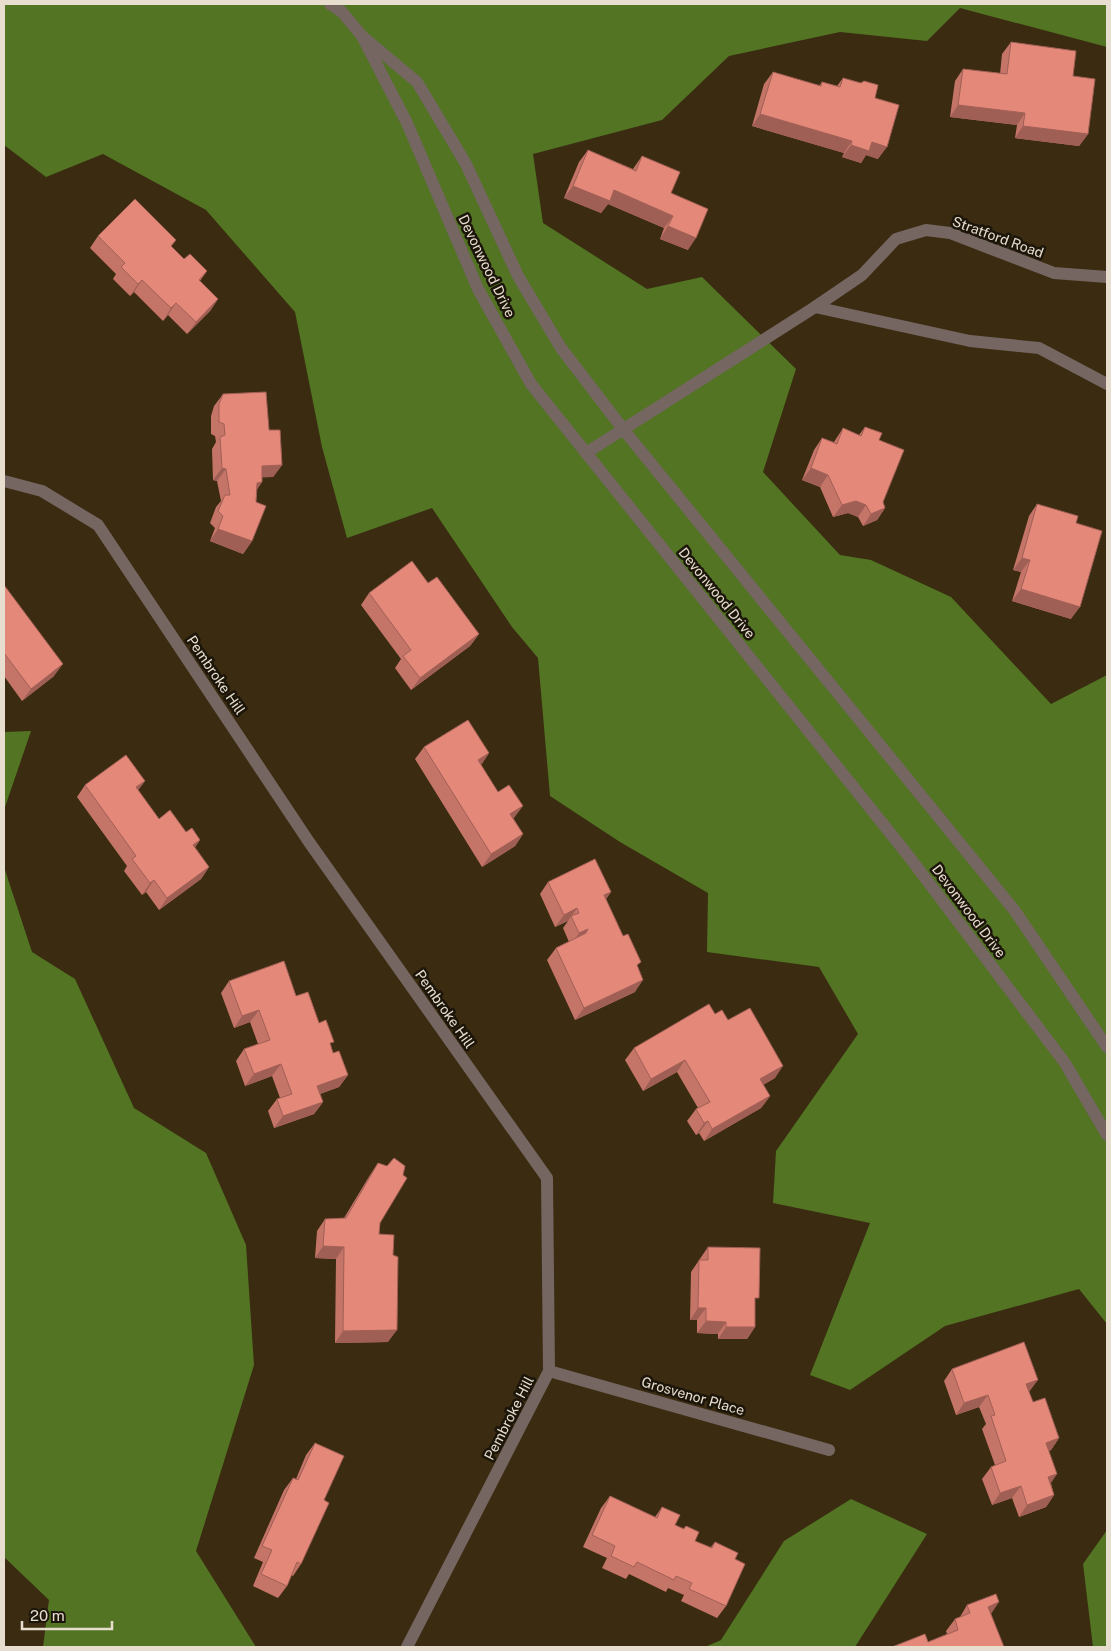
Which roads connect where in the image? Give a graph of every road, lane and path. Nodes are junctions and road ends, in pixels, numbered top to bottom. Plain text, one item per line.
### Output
1 (330, 4) edge
2 (344, 8) edge
3 (362, 36) junction
4 (1107, 277) edge
5 (815, 307) junction
6 (1107, 384) edge
7 (623, 430) junction
8 (586, 453) junction
9 (4, 481) edge
10 (1107, 1046) edge
11 (1107, 1135) edge
12 (550, 1371) junction
13 (829, 1450) dead end
14 (407, 1647) edge

1 - 2 street, Devonwood Drive
2 - 3 street, Devonwood Drive
3 - 7 street, Devonwood Drive
3 - 8 street, Devonwood Drive
4 - 5 street, Stratford Road
5 - 6 street
5 - 7 street, Stratford Road
7 - 8 street, Stratford Road
7 - 10 street, Devonwood Drive
8 - 11 street, Devonwood Drive
9 - 12 street, Pembroke Hill
12 - 13 street, Grosvenor Place
12 - 14 street, Pembroke Hill

